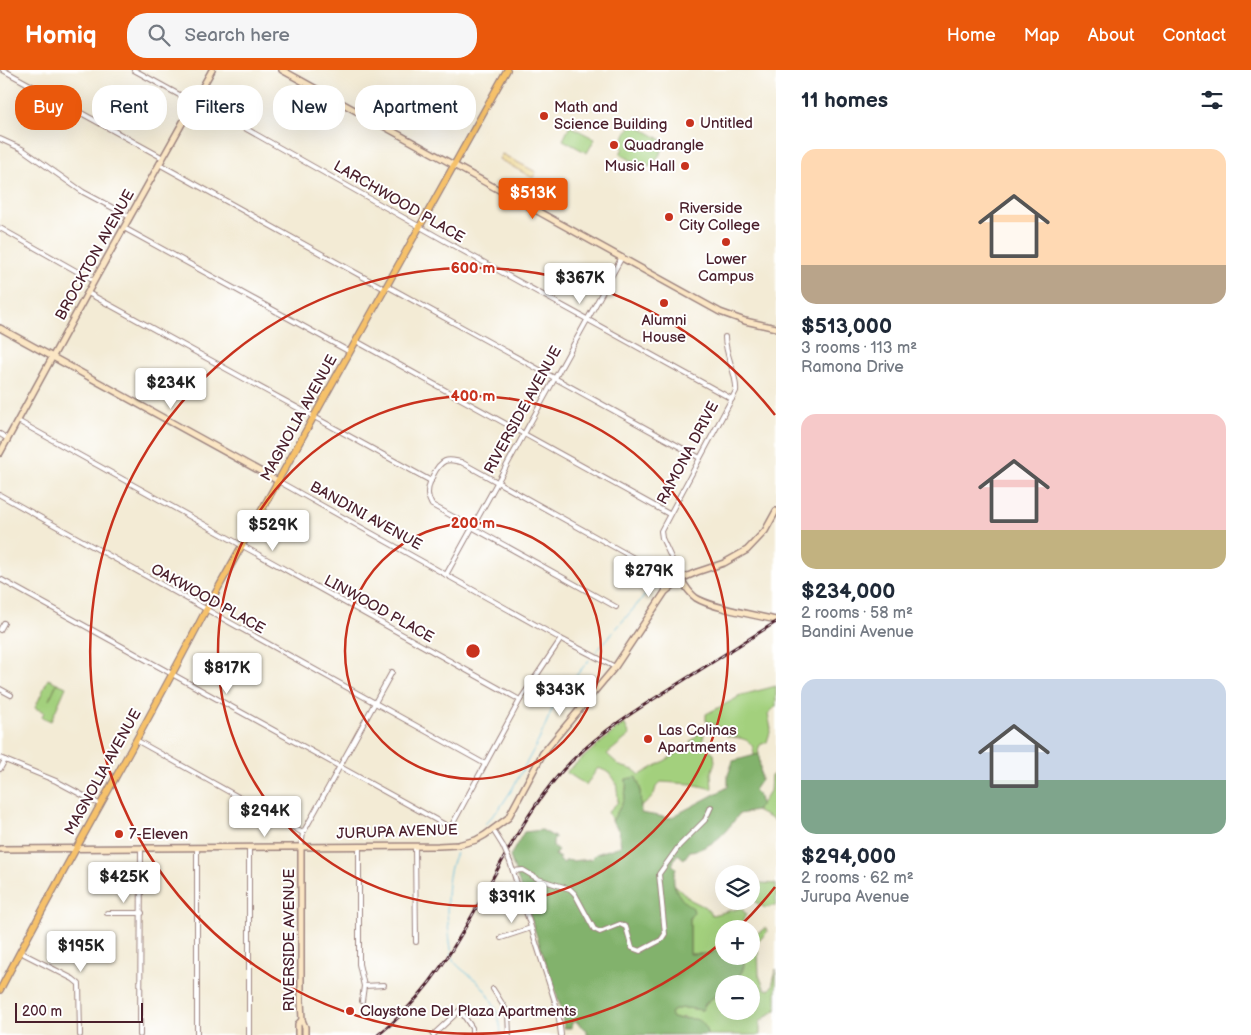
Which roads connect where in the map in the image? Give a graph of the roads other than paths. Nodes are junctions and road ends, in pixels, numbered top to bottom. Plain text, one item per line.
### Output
1 (3, 70) edge
2 (134, 70) edge
3 (212, 70) edge
4 (282, 70) edge
5 (507, 70) edge
6 (204, 85) edge
7 (177, 94) edge
8 (179, 130) edge
9 (247, 130) edge
10 (0, 138) edge
11 (163, 158) junction
12 (159, 164) junction
13 (454, 165) junction
14 (130, 217) junction
15 (420, 226) junction
16 (0, 228) edge
17 (124, 228) junction
18 (622, 257) junction
19 (94, 281) junction
20 (386, 287) junction
21 (88, 293) junction
22 (588, 319) junction
23 (0, 328) edge
24 (776, 328) edge
25 (725, 337) dead end
26 (356, 341) junction
27 (350, 352) junction
28 (53, 356) junction
29 (555, 379) junction
30 (732, 399) junction
31 (314, 417) junction
32 (18, 421) junction
33 (0, 434) edge
34 (524, 435) junction
35 (8, 439) junction
36 (0, 453) edge
37 (700, 458) junction
38 (278, 481) junction
39 (431, 481) junction
40 (497, 483) junction
41 (0, 495) edge
42 (776, 511) edge
43 (669, 514) junction
44 (473, 528) junction
45 (242, 546) junction
46 (673, 563) junction
47 (659, 572) junction
48 (446, 574) junction
49 (681, 579) junction
50 (0, 580) edge
51 (665, 592) junction
52 (616, 607) dead end
53 (206, 610) junction
54 (776, 620) edge
55 (4, 624) dead end
56 (0, 630) edge
57 (561, 639) junction
58 (615, 667) junction
59 (392, 672) dead end
60 (172, 675) junction
61 (0, 689) edge
62 (11, 695) dead end
63 (520, 700) junction
64 (374, 703) junction
65 (136, 740) junction
66 (2, 759) edge
67 (485, 764) junction
68 (339, 768) junction
69 (0, 769) edge
70 (99, 804) junction
71 (711, 808) dead end
72 (492, 830) junction
73 (303, 833) junction
74 (416, 846) junction
75 (301, 847) junction
76 (359, 847) junction
77 (75, 848) junction
78 (249, 848) junction
79 (0, 849) edge
80 (141, 849) junction
81 (197, 849) junction
82 (514, 872) junction
83 (107, 913) dead end
84 (142, 913) junction
85 (531, 928) junction
86 (500, 938) dead end
87 (416, 942) dead end
88 (20, 952) junction
89 (384, 985) dead end
90 (364, 986) junction
91 (493, 989) dead end
92 (0, 990) edge
93 (362, 1001) dead end
94 (302, 1020) junction
95 (80, 1035) edge
96 (140, 1035) edge
97 (197, 1035) edge
98 (249, 1035) edge
99 (298, 1035) edge
100 (305, 1035) edge
101 (433, 1035) edge
102 (472, 1035) edge
103 (510, 1035) edge
104 (561, 1035) edge

1 - 11 street
2 - 7 street, LARCHWOOD PLACE
3 - 6 main road, BROCKTON AVENUE
4 - 13 main road
5 - 13 main road, MAGNOLIA AVENUE
8 - 11 main road, BROCKTON AVENUE
9 - 15 street, LARCHWOOD PLACE
10 - 14 street
11 - 12 main road, BROCKTON AVENUE
12 - 14 main road, BROCKTON AVENUE
12 - 20 street
13 - 15 main road, MAGNOLIA AVENUE
13 - 18 main road
14 - 17 main road, BROCKTON AVENUE
15 - 20 main road, MAGNOLIA AVENUE
15 - 22 street, LARCHWOOD PLACE
16 - 19 street
17 - 19 main road, BROCKTON AVENUE
17 - 27 street
18 - 22 street, RIVERSIDE AVENUE
18 - 24 main road
19 - 21 main road, BROCKTON AVENUE
20 - 26 main road, MAGNOLIA AVENUE
20 - 29 street
21 - 28 main road, BROCKTON AVENUE
21 - 31 street
22 - 29 street, RIVERSIDE AVENUE
22 - 30 street, LARCHWOOD PLACE
23 - 28 main road, BANDINI AVENUE
25 - 30 street, RAMONA DRIVE
26 - 27 main road, MAGNOLIA AVENUE
26 - 34 street
27 - 31 main road, MAGNOLIA AVENUE
28 - 32 main road, BROCKTON AVENUE
28 - 38 main road, BANDINI AVENUE
29 - 34 street, RIVERSIDE AVENUE
29 - 37 street
30 - 37 street, RAMONA DRIVE
31 - 38 main road, MAGNOLIA AVENUE
31 - 39 street
32 - 35 main road, BROCKTON AVENUE
32 - 45 street, LINWOOD PLACE
33 - 35 street
34 - 40 street, RIVERSIDE AVENUE
34 - 43 street
35 - 36 main road, BROCKTON AVENUE
37 - 43 street, RAMONA DRIVE
38 - 45 main road, MAGNOLIA AVENUE
38 - 48 street, BANDINI AVENUE
39 - 40 street
39 - 44 street
40 - 44 street, RIVERSIDE AVENUE
40 - 47 street
41 - 53 street, OAKWOOD PLACE
42 - 49 main road, JURUPA AVENUE
43 - 46 street, RAMONA DRIVE
44 - 48 street, RIVERSIDE AVENUE
44 - 52 street
45 - 53 main road, MAGNOLIA AVENUE
45 - 63 street, LINWOOD PLACE
46 - 47 street
46 - 49 street, RAMONA DRIVE
47 - 51 street
48 - 57 street, BANDINI AVENUE
49 - 51 main road, JURUPA AVENUE
49 - 54 main road
50 - 60 street
51 - 58 main road, JURUPA AVENUE
53 - 60 main road, MAGNOLIA AVENUE
53 - 64 street, OAKWOOD PLACE
55 - 56 street
57 - 58 street, BANDINI AVENUE
57 - 63 street
58 - 72 main road, JURUPA AVENUE
59 - 64 street, RIVERSIDE AVENUE
60 - 65 main road, MAGNOLIA AVENUE
60 - 68 street
61 - 62 street
63 - 67 street
64 - 67 street, OAKWOOD PLACE
64 - 68 street, RIVERSIDE AVENUE
65 - 70 main road, MAGNOLIA AVENUE
65 - 73 street
66 - 69 street
66 - 70 street
67 - 68 street
68 - 73 street, RIVERSIDE AVENUE
70 - 77 main road, MAGNOLIA AVENUE
71 - 82 street
72 - 74 main road, JURUPA AVENUE
72 - 82 street, bridge
73 - 75 street, RIVERSIDE AVENUE
74 - 76 main road, JURUPA AVENUE
74 - 87 street
75 - 76 main road, JURUPA AVENUE
75 - 78 main road, JURUPA AVENUE
75 - 94 main road, RIVERSIDE AVENUE
76 - 90 street
77 - 79 main road, JURUPA AVENUE
77 - 80 main road, JURUPA AVENUE
77 - 88 main road, MAGNOLIA AVENUE
78 - 81 main road, JURUPA AVENUE
78 - 98 street
80 - 81 main road, JURUPA AVENUE
80 - 84 street
81 - 97 street
82 - 85 street
83 - 84 street
84 - 96 street
85 - 86 street
85 - 104 street
88 - 92 main road, MAGNOLIA AVENUE
88 - 95 street
89 - 90 street
90 - 93 street
91 - 103 street
94 - 99 main road, RIVERSIDE AVENUE
94 - 100 main road, RIVERSIDE AVENUE
101 - 102 street

